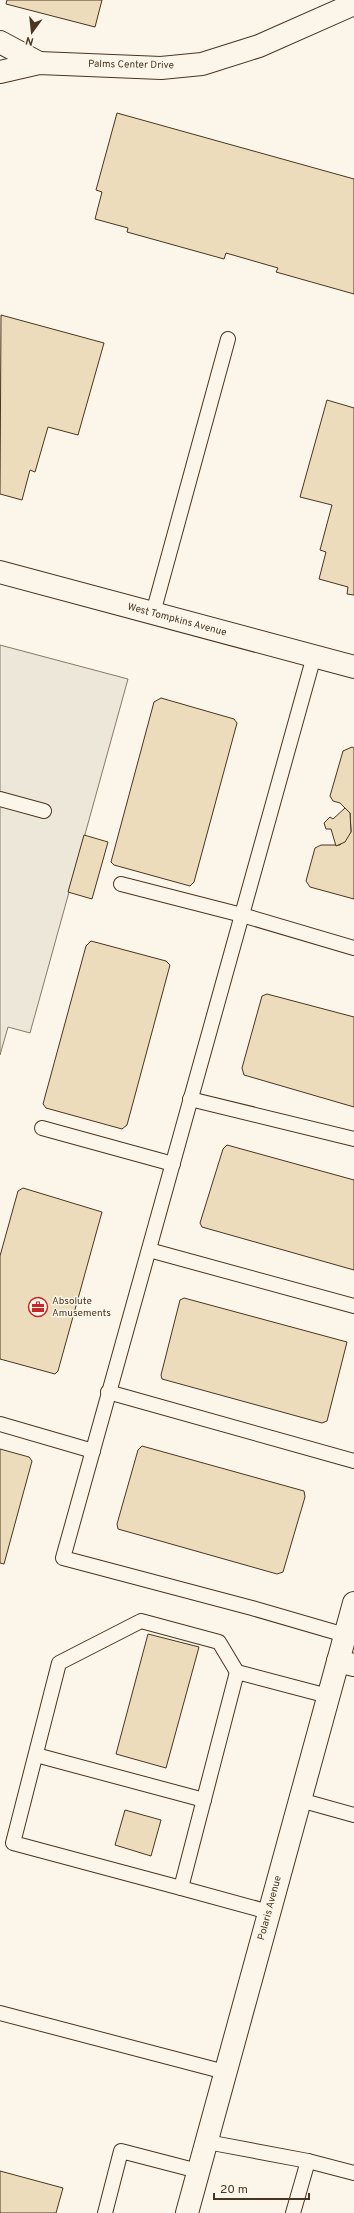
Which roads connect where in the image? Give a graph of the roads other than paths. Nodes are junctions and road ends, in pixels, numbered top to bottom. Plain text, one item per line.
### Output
1 (354, 4) edge
2 (0, 42) edge
3 (39, 63) junction
4 (0, 72) edge
5 (228, 339) dead end
6 (0, 572) edge
7 (153, 613) junction
8 (314, 656) junction
9 (354, 667) edge
10 (0, 799) edge
11 (44, 811) dead end
12 (121, 884) dead end
13 (242, 915) junction
14 (354, 948) edge
15 (190, 1099) junction
16 (42, 1128) dead end
17 (354, 1139) edge
18 (173, 1164) junction
19 (149, 1250) junction
20 (354, 1306) edge
21 (108, 1392) junction
22 (0, 1424) edge
23 (93, 1451) junction
24 (354, 1461) edge
25 (354, 1603) edge
26 (345, 1635) junction
27 (346, 1663) edge
28 (236, 1672) junction
29 (328, 1696) junction
30 (36, 1755) junction
31 (204, 1800) junction
32 (300, 1800) junction
33 (354, 1815) edge
34 (181, 1888) junction
35 (269, 1912) junction
36 (0, 2013) edge
37 (225, 2072) junction
38 (207, 2142) junction
39 (308, 2161) junction
40 (198, 2171) junction
41 (354, 2174) edge
42 (105, 2213) edge
43 (187, 2213) edge
44 (293, 2213) edge

1 - 3 street, Palms Center Drive
2 - 3 street, Palms Center Drive
3 - 4 street, Palms Center Drive
5 - 7 lane
6 - 7 street, West Tompkins Avenue
7 - 8 street, West Tompkins Avenue
8 - 9 street, West Tompkins Avenue
8 - 13 lane
10 - 11 lane
12 - 13 lane
13 - 14 lane
13 - 15 lane
15 - 17 lane
15 - 18 lane
16 - 18 lane
18 - 19 lane
19 - 20 lane
19 - 21 lane
21 - 23 lane
21 - 24 lane
22 - 23 lane
23 - 26 lane
25 - 26 street, Polaris Avenue
26 - 27 street, Polaris Avenue
27 - 29 street, Polaris Avenue
28 - 29 lane
28 - 30 lane
28 - 31 lane
29 - 32 street, Polaris Avenue
30 - 31 lane
30 - 34 lane
31 - 34 lane
32 - 33 lane
32 - 35 street, Polaris Avenue
34 - 35 lane
35 - 37 street, Polaris Avenue
36 - 37 lane
37 - 38 street, Polaris Avenue
38 - 39 lane
38 - 40 street, Polaris Avenue
39 - 41 lane
39 - 44 lane
40 - 42 lane
40 - 43 street, Polaris Avenue

